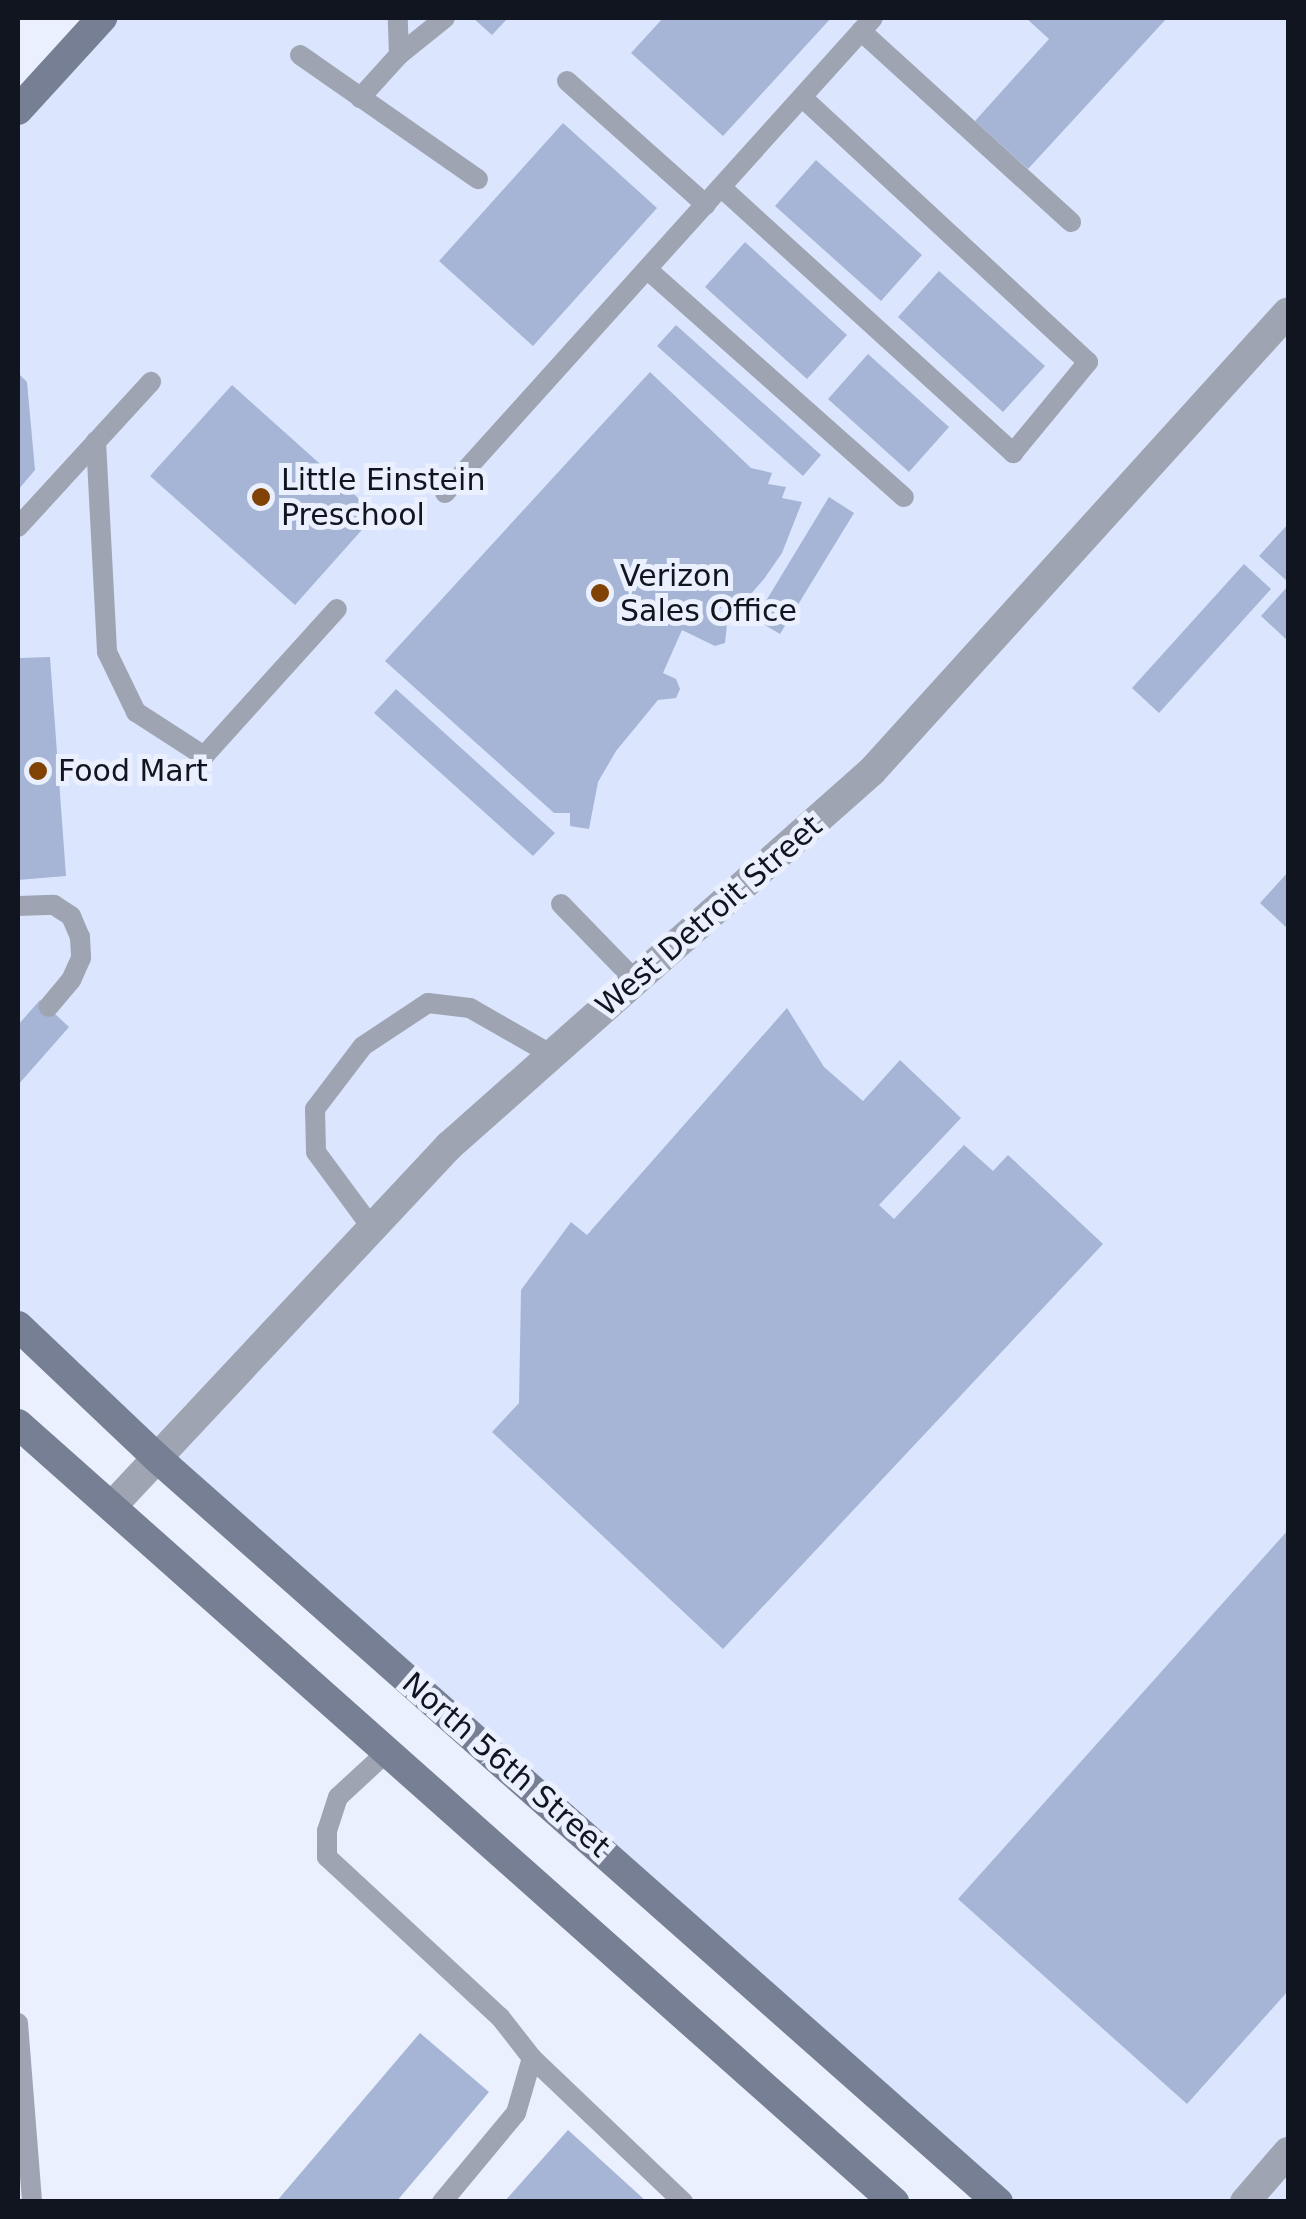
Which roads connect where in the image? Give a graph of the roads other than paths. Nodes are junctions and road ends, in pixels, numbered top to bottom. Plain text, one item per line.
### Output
1 (102, 18) edge
2 (398, 18) edge
3 (423, 18) edge
4 (445, 18) edge
5 (867, 24) edge
6 (300, 55) dead end
7 (399, 55) junction
8 (567, 81) dead end
9 (360, 98) junction
10 (804, 98) junction
11 (18, 110) edge
12 (478, 179) dead end
13 (722, 188) junction
14 (706, 205) junction
15 (1072, 222) dead end
16 (648, 270) junction
17 (1288, 312) edge
18 (151, 382) dead end
19 (96, 442) junction
20 (445, 493) dead end
21 (904, 496) dead end
22 (18, 527) edge
23 (337, 609) dead end
24 (561, 904) dead end
25 (18, 906) edge
26 (636, 981) junction
27 (48, 1007) dead end
28 (552, 1055) junction
29 (372, 1228) junction
30 (18, 1326) edge
31 (18, 1424) edge
32 (157, 1458) junction
33 (113, 1504) junction
34 (389, 1750) junction
35 (18, 2023) edge
36 (532, 2058) junction
37 (1288, 2152) edge
38 (32, 2202) edge
39 (442, 2202) edge
40 (683, 2202) edge
41 (894, 2202) edge
42 (998, 2202) edge
43 (1245, 2202) edge

1 - 11 main road
2 - 7 lane
3 - 7 lane
4 - 7 lane
5 - 10 lane
5 - 15 lane
6 - 9 lane
7 - 9 lane
8 - 14 lane
9 - 12 lane
10 - 13 lane
10 - 13 lane
13 - 14 lane
14 - 16 lane
16 - 20 lane
16 - 21 lane
17 - 26 street, West Detroit Street
18 - 19 lane
19 - 22 lane
19 - 23 lane
24 - 26 lane
25 - 27 lane
26 - 28 street, West Detroit Street
28 - 29 street, West Detroit Street
28 - 29 lane
29 - 32 street, West Detroit Street
30 - 32 main road, North 56th Street
31 - 33 main road
32 - 33 street, West Detroit Street
32 - 42 main road, North 56th Street
33 - 34 main road
34 - 36 lane
34 - 41 main road
35 - 38 lane
36 - 39 lane
36 - 40 lane
37 - 43 street

